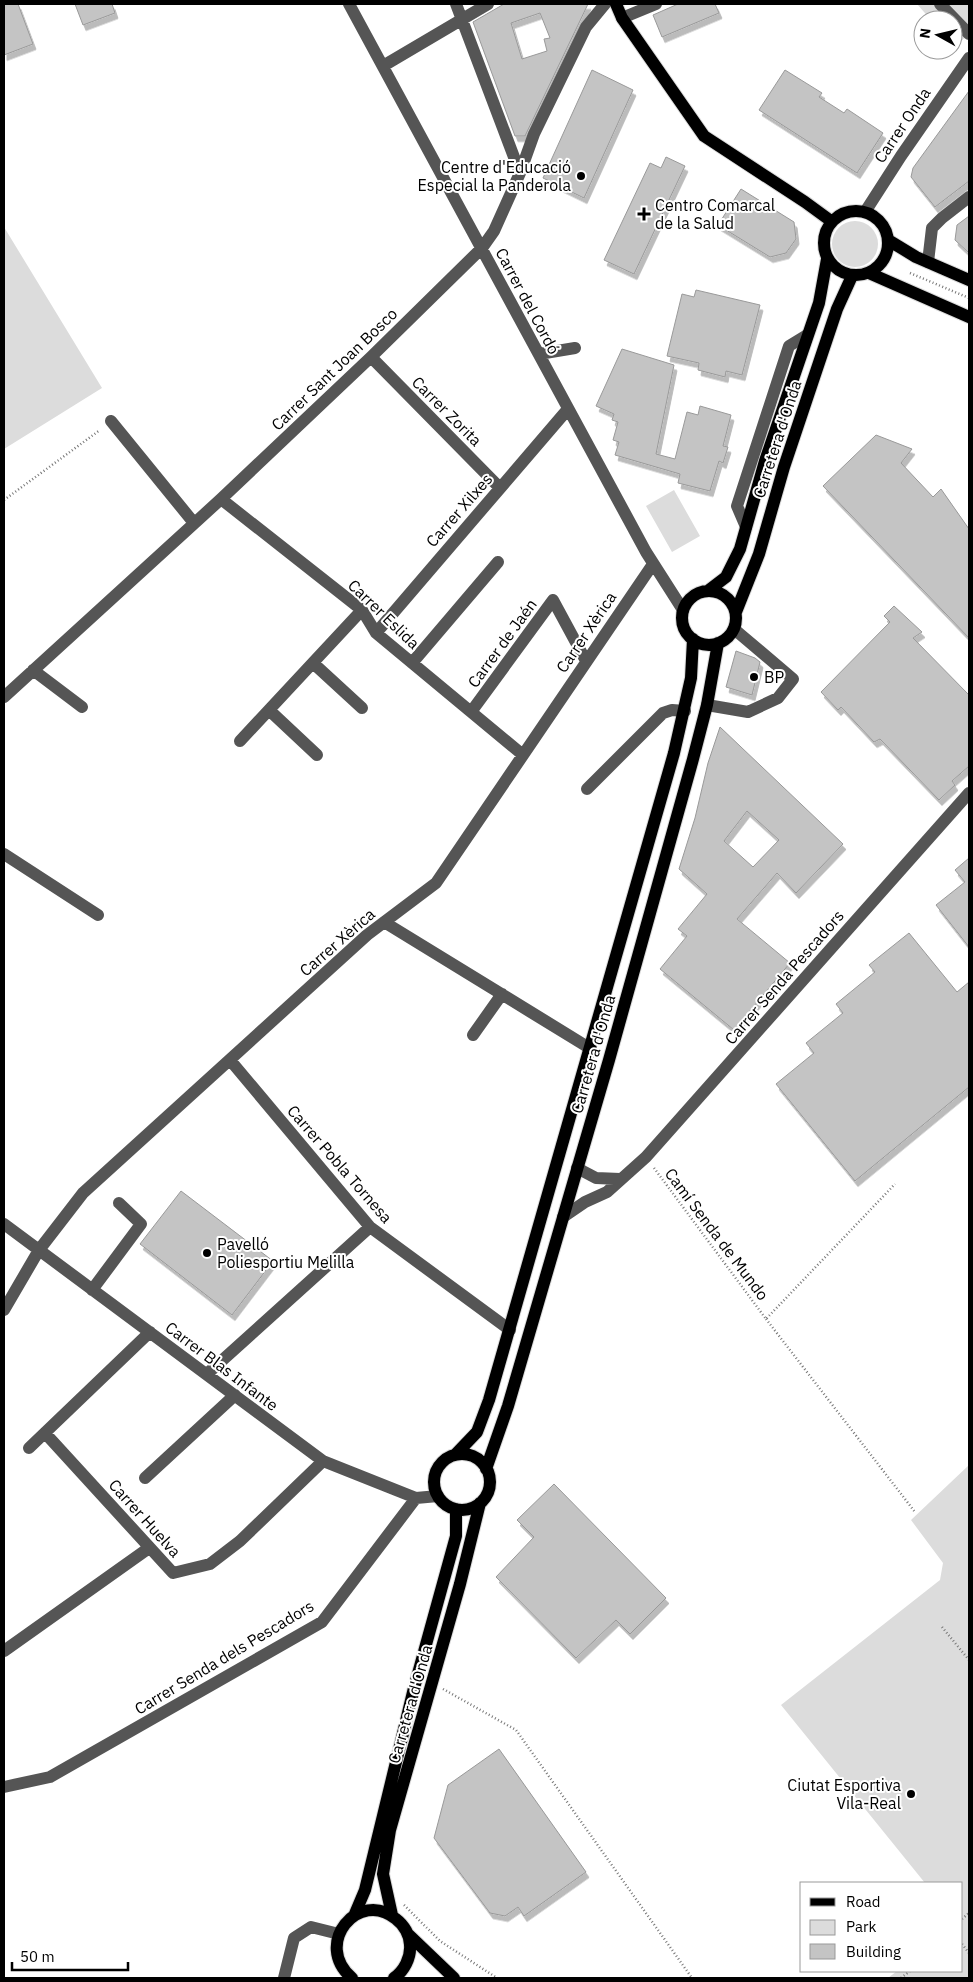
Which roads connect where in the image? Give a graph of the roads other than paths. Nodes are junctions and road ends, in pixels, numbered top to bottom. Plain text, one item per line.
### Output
1 (349, 4) edge
2 (456, 4) edge
3 (488, 4) edge
4 (605, 4) edge
5 (616, 4) edge
6 (656, 4) edge
7 (940, 4) edge
8 (622, 18) junction
9 (461, 19) junction
10 (969, 34) edge
11 (969, 58) edge
12 (384, 66) junction
13 (520, 173) junction
14 (969, 197) edge
15 (865, 212) junction
16 (831, 221) junction
17 (888, 240) junction
18 (482, 248) junction
19 (827, 259) junction
20 (928, 262) junction
21 (869, 273) junction
22 (852, 276) junction
23 (969, 280) edge
24 (969, 317) edge
25 (575, 348) dead end
26 (539, 354) junction
27 (371, 357) junction
28 (568, 409) junction
29 (111, 421) road end
30 (500, 488) junction
31 (221, 499) junction
32 (194, 523) junction
33 (498, 562) dead end
34 (653, 564) junction
35 (709, 590) junction
36 (362, 610) junction
37 (683, 610) junction
38 (736, 612) junction
39 (734, 629) junction
40 (376, 633) junction
41 (693, 639) junction
42 (718, 643) junction
43 (586, 661) junction
44 (313, 663) junction
45 (412, 663) junction
46 (33, 670) junction
47 (4, 697) edge
48 (707, 704) junction
49 (82, 707) dead end
50 (362, 708) dead end
51 (269, 710) junction
52 (471, 712) junction
53 (685, 712) junction
54 (240, 742) dead end
55 (523, 755) junction
56 (317, 756) dead end
57 (587, 789) dead end
58 (969, 793) edge
59 (4, 854) edge
60 (98, 915) dead end
61 (384, 922) junction
62 (502, 994) junction
63 (473, 1035) dead end
64 (591, 1049) junction
65 (230, 1060) junction
66 (577, 1168) junction
67 (620, 1179) junction
68 (119, 1203) dead end
69 (563, 1217) junction
70 (4, 1224) edge
71 (370, 1227) junction
72 (39, 1250) junction
73 (92, 1290) junction
74 (4, 1310) edge
75 (510, 1330) junction
76 (150, 1332) junction
77 (207, 1374) junction
78 (235, 1395) junction
79 (45, 1433) junction
80 (29, 1448) dead end
81 (455, 1455) junction
82 (323, 1461) junction
83 (486, 1469) junction
84 (145, 1478) dead end
85 (438, 1496) junction
86 (416, 1498) junction
87 (480, 1503) junction
88 (456, 1509) junction
89 (150, 1548) junction
90 (4, 1651) edge
91 (4, 1786) edge
92 (392, 1915) junction
93 (354, 1916) junction
94 (338, 1934) junction
95 (408, 1934) junction
96 (340, 1964) junction
97 (284, 1978) edge
98 (337, 1978) edge
99 (352, 1978) edge
100 (400, 1978) edge
101 (454, 1978) edge

1 - 12 street, Carrer del Cordó
2 - 9 street
3 - 9 street
4 - 13 street, Carrer Sant Joan Bosco
5 - 8 main road
6 - 8 street
7 - 10 street
8 - 16 main road
9 - 12 street
9 - 13 street
11 - 15 street, Carrer Onda
12 - 18 street, Carrer del Cordó
13 - 18 street, Carrer Sant Joan Bosco
14 - 20 street
15 - 16 main road
15 - 17 main road
16 - 19 main road
17 - 20 main road
17 - 21 main road
18 - 26 street, Carrer del Cordó
18 - 27 street, Carrer Sant Joan Bosco
19 - 22 main road
19 - 35 main road, Carretera d'Onda
20 - 23 main road
21 - 22 main road
21 - 24 main road
22 - 38 main road, Carretera d'Onda
25 - 26 street
26 - 28 street, Carrer del Cordó
27 - 30 street, Carrer Zorita
27 - 31 street, Carrer Sant Joan Bosco
28 - 30 street, Carrer Xilxes
28 - 34 street, Carrer del Cordó
29 - 32 street
30 - 40 street, Carrer Xilxes
31 - 32 street, Carrer Sant Joan Bosco
31 - 36 street, Carrer Eslida
32 - 46 street, Carrer Sant Joan Bosco
33 - 45 street
34 - 37 street, Carrer del Cordó
34 - 43 street, Carrer Xèrica
35 - 37 main road
35 - 38 main road
36 - 40 street, Carrer Eslida
36 - 44 street
37 - 41 main road
38 - 39 main road
39 - 42 main road
39 - 48 street
40 - 45 street, Carrer Eslida
41 - 42 main road
41 - 53 main road, Carretera d'Onda
42 - 48 main road, Carretera d'Onda
43 - 52 street, Carrer de Jaén
43 - 55 street, Carrer Xèrica
44 - 50 street
44 - 51 street
45 - 52 street, Carrer Eslida
46 - 47 street, Carrer Sant Joan Bosco
46 - 49 street
48 - 66 main road, Carretera d'Onda
51 - 54 street
51 - 56 street
52 - 55 street, Carrer Eslida
53 - 57 street
53 - 64 main road, Carretera d'Onda
55 - 61 street, Carrer Xèrica
58 - 67 street, Carrer Senda Pescadors
59 - 60 street
61 - 62 street
61 - 65 street, Carrer Xèrica
62 - 63 street
62 - 64 street
64 - 75 main road, Carretera d'Onda
65 - 71 street, Carrer Pobla Tornesa
65 - 72 street, Carrer Xèrica
66 - 67 street
66 - 69 main road, Carretera d'Onda
67 - 69 street, Carrer Senda Pescadors
68 - 73 street
69 - 83 main road, Carretera d'Onda
70 - 72 street, Carrer Blas Infante
71 - 75 street, Carrer Pobla Tornesa
71 - 77 street
72 - 73 street, Carrer Blas Infante
72 - 74 street, Carrer Xèrica
73 - 76 street, Carrer Blas Infante
75 - 81 main road, Carretera d'Onda
76 - 77 street, Carrer Blas Infante
76 - 79 street
77 - 78 street, Carrer Blas Infante
78 - 82 street, Carrer Blas Infante
78 - 84 street
79 - 80 street
79 - 89 street, Carrer Huelva
81 - 83 main road
81 - 85 main road
82 - 86 street, Carrer Blas Infante
82 - 89 street, Carrer Huelva
83 - 87 main road
85 - 86 street, Carrer Blas Infante
85 - 88 main road
86 - 91 street, Carrer Senda dels Pescadors
87 - 88 main road
87 - 92 main road, Carretera d'Onda
88 - 93 main road, Carretera d'Onda
89 - 90 street
92 - 93 main road
92 - 95 main road
93 - 94 main road, Carretera d'Onda
94 - 96 main road
94 - 97 street
95 - 100 main road
95 - 101 main road
96 - 98 main road
96 - 99 main road

